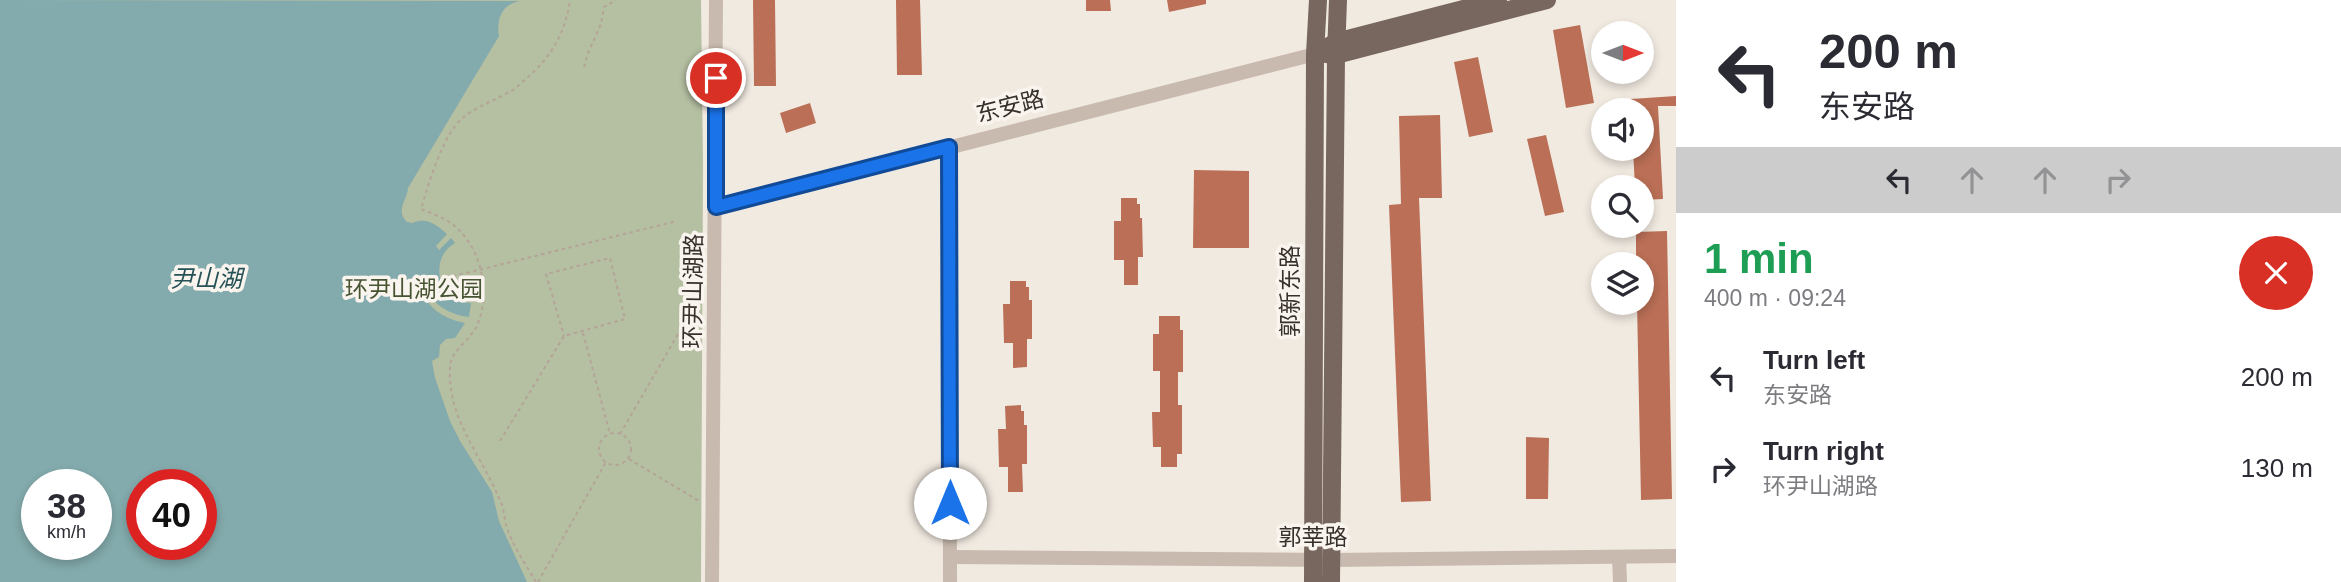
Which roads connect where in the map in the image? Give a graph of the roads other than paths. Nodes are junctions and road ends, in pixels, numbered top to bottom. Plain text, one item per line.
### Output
1 (716, 0) edge
2 (1318, 0) edge
3 (1338, 0) edge
4 (1498, 0) edge
5 (1548, 0) edge
6 (1336, 48) junction
7 (1315, 54) junction
8 (949, 147) junction
9 (716, 207) junction
10 (1676, 556) edge
11 (950, 557) junction
12 (1619, 557) junction
13 (1322, 560) junction
14 (712, 582) edge
15 (950, 582) edge
16 (1313, 582) edge
17 (1331, 582) edge
18 (1620, 582) edge

1 - 9 street, 环尹山湖路
2 - 7 main road, 郭新东路
3 - 6 main road, 郭新东路
4 - 6 main road, 东安路
5 - 6 main road, 东安路
6 - 7 main road, 东安路
6 - 13 main road, 郭新东路
7 - 8 street, 东安路
7 - 13 main road, 郭新东路
8 - 9 street, 东安路
8 - 11 street
9 - 14 street, 环尹山湖路
10 - 12 street, 郭莘路
11 - 13 street, 郭莘路
11 - 15 street
12 - 13 street, 郭莘路
12 - 18 street
13 - 16 main road, 郭新东路
13 - 17 main road, 郭新东路

